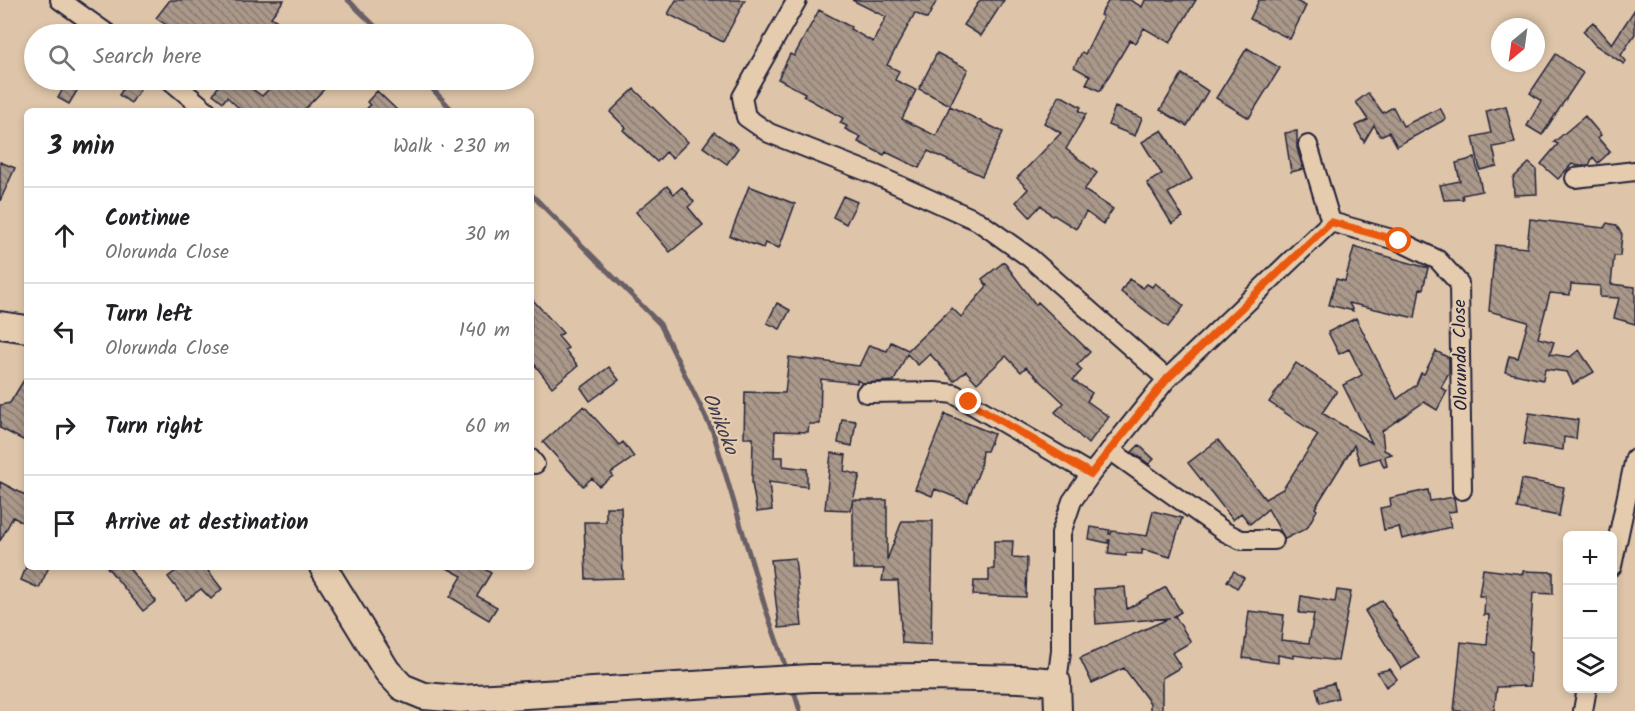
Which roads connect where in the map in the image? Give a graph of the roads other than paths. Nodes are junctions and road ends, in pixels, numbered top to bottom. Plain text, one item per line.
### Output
1 (60, 0) edge
2 (797, 0) edge
3 (94, 24) edge
4 (182, 90) edge
5 (203, 108) edge
6 (1308, 146) dead end
7 (1635, 171) edge
8 (1575, 178) dead end
9 (1331, 222) junction
10 (0, 325) edge
11 (24, 329) edge
12 (1167, 379) junction
13 (866, 393) dead end
14 (1110, 450) junction
15 (1635, 458) edge
16 (1091, 474) junction
17 (1462, 490) dead end
18 (1274, 540) dead end
19 (1617, 543) edge
20 (324, 570) edge
21 (1057, 682) junction
22 (1586, 693) edge
23 (526, 703) edge
24 (1058, 711) edge
25 (1583, 711) edge

1 - 3 street
2 - 12 street
4 - 5 street
6 - 9 street
7 - 8 street
9 - 12 street
9 - 17 street, Olorunda Close
10 - 11 main road
12 - 14 street
13 - 16 street
14 - 16 street
14 - 18 street
15 - 19 street
16 - 21 street
20 - 23 main road
21 - 23 main road
21 - 24 main road
22 - 25 street

